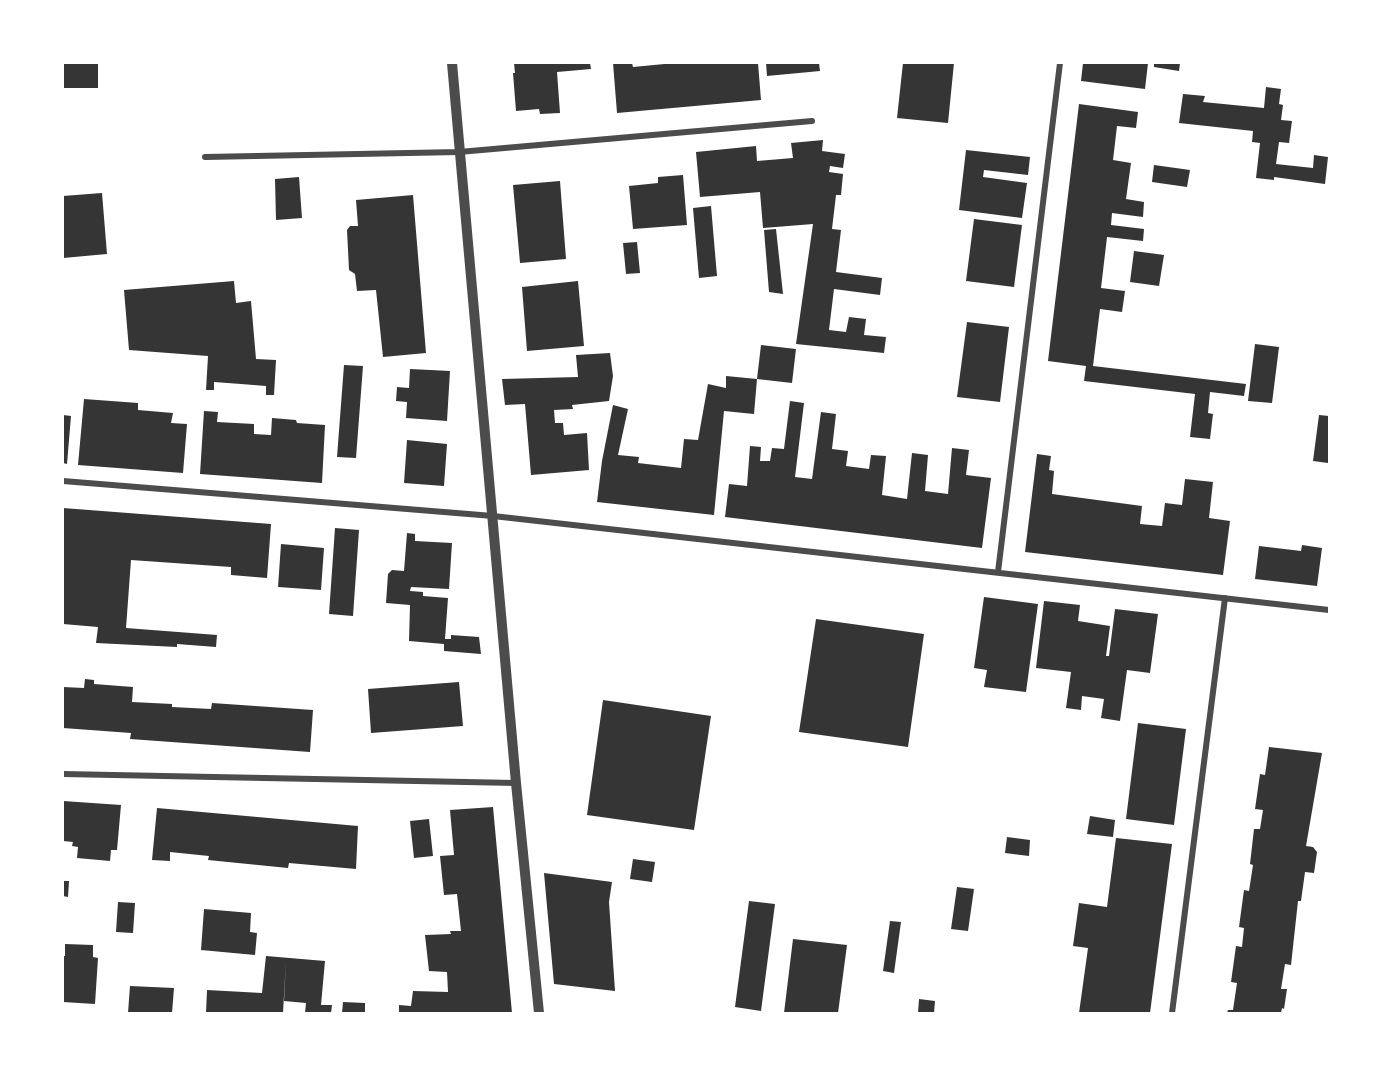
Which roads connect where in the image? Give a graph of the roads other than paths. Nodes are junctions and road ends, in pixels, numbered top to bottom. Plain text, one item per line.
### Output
1 (452, 63) edge
2 (1060, 63) edge
3 (812, 121) dead end
4 (459, 152) junction
5 (205, 157) dead end
6 (63, 481) edge
7 (492, 516) junction
8 (998, 572) junction
9 (1225, 598) junction
10 (1329, 610) edge
11 (63, 774) edge
12 (516, 783) junction
13 (539, 1013) edge
14 (1172, 1013) edge

1 - 4 street
2 - 8 street
3 - 4 street
4 - 5 street
4 - 7 street
6 - 7 street
7 - 8 street
7 - 12 street
8 - 9 street
9 - 10 street
9 - 14 street
11 - 12 street
12 - 13 street

